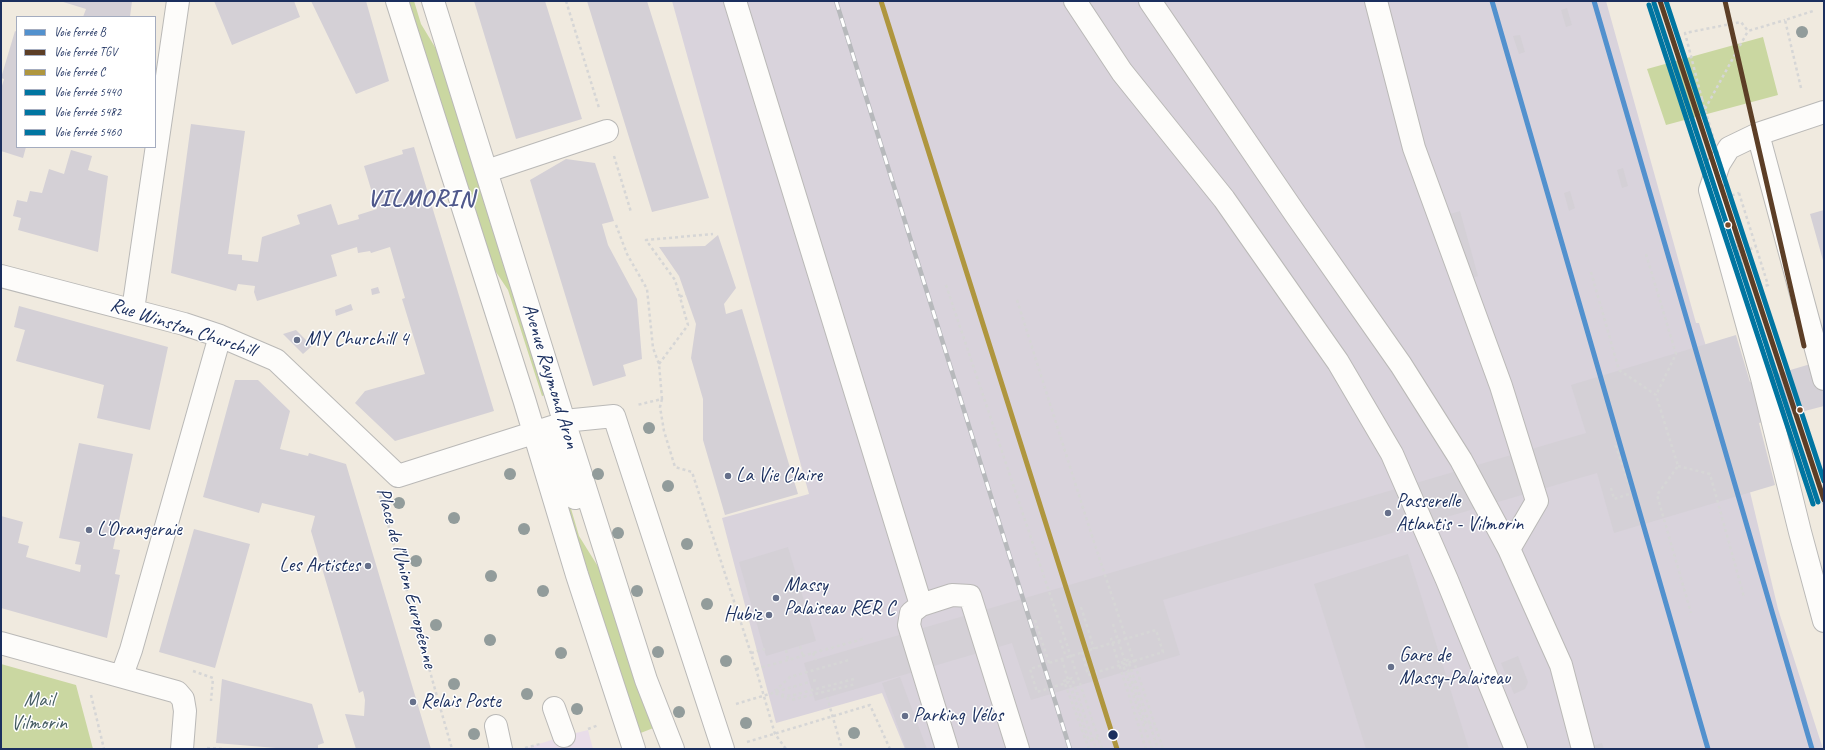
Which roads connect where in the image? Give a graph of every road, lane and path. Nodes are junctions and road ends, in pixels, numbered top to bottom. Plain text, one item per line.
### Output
1 (178, 1) edge
2 (397, 1) edge
3 (434, 1) edge
4 (735, 1) edge
5 (1075, 1) edge
6 (1150, 1) edge
7 (1376, 1) edge
8 (1813, 12) dead end
9 (1785, 20) junction
10 (1748, 31) junction
11 (1800, 88) dead end
12 (1705, 109) junction
13 (1824, 112) edge
14 (607, 132) dead end
15 (1758, 134) junction
16 (487, 171) junction
17 (1732, 202) dead end
18 (616, 225) dead end
19 (713, 234) dead end
20 (1756, 247) dead end
21 (1738, 253) dead end
22 (1646, 254) dead end
23 (1591, 272) dead end
24 (1, 276) edge
25 (946, 285) dead end
26 (686, 294) dead end
27 (680, 297) junction
28 (1017, 300) dead end
29 (133, 310) junction
30 (220, 336) junction
31 (659, 364) junction
32 (1824, 379) edge
33 (1656, 395) junction
34 (662, 399) junction
35 (636, 405) dead end
36 (564, 424) junction
37 (533, 434) junction
38 (1615, 444) dead end
39 (376, 456) joint
40 (1678, 466) junction
41 (1611, 488) dead end
42 (1820, 490) dead end
43 (380, 494) dead end
44 (1824, 506) edge
45 (1509, 549) junction
46 (612, 571) junction
47 (1744, 597) dead end
48 (921, 605) junction
49 (1080, 607) dead end
50 (1691, 613) dead end
51 (1035, 620) dead end
52 (1824, 621) edge
53 (1113, 624) dead end
54 (1116, 632) junction
55 (1127, 636) junction
56 (863, 639) dead end
57 (1060, 640) dead end
58 (1118, 641) junction
59 (1, 643) edge
60 (800, 646) dead end
61 (1062, 646) junction
62 (764, 649) dead end
63 (1094, 649) junction
64 (786, 650) dead end
65 (1068, 650) junction
66 (1082, 652) junction
67 (751, 653) junction
68 (813, 653) junction
69 (803, 656) junction
70 (1066, 657) junction
71 (1062, 659) junction
72 (788, 660) junction
73 (816, 660) dead end
74 (849, 660) dead end
75 (1125, 662) junction
76 (1048, 663) junction
77 (85, 665) junction
78 (756, 669) junction
79 (122, 676) junction
80 (854, 679) dead end
81 (1068, 680) junction
82 (813, 681) dead end
83 (856, 684) dead end
84 (774, 693) junction
85 (763, 696) junction
86 (827, 697) dead end
87 (554, 708) dead end
88 (710, 712) junction
89 (833, 716) junction
90 (1154, 722) junction
91 (1146, 724) junction
92 (496, 726) dead end
93 (1139, 727) junction
94 (775, 734) junction
95 (564, 736) dead end
96 (1098, 738) junction
97 (182, 747) edge
98 (206, 748) dead end
99 (104, 749) edge
100 (222, 749) edge
101 (452, 749) edge
102 (501, 749) edge
103 (634, 749) edge
104 (673, 749) edge
105 (723, 749) edge
106 (786, 749) edge
107 (842, 749) edge
108 (890, 749) edge
109 (947, 749) edge
110 (1018, 749) edge
111 (1089, 749) edge
112 (1096, 749) edge
113 (1102, 749) edge
114 (1146, 749) edge
115 (1152, 749) edge
116 (1158, 749) edge
117 (1163, 749) edge
118 (1516, 749) edge
119 (1583, 749) edge

1 - 29 street
2 - 37 street, Avenue Raymond Aron
3 - 16 street, Avenue Raymond Aron
4 - 48 street
5 - 118 street
6 - 45 street
7 - 45 street
8 - 9 path
9 - 10 path
9 - 11 path
10 - 12 path
10 - 12 path, bridge
12 - 17 path, bridge
13 - 15 street
14 - 16 street
15 - 32 street
15 - 52 street
16 - 36 street, Avenue Raymond Aron
18 - 31 path
19 - 27 path
20 - 21 path, bridge
22 - 33 path
23 - 33 path
24 - 29 street, Rue Winston Churchill
25 - 65 path
26 - 27 path
27 - 31 path
28 - 55 path
29 - 30 street, Rue Winston Churchill
30 - 39 street, Rue Winston Churchill
30 - 79 street
31 - 34 path
33 - 40 path
34 - 35 path
34 - 67 path
36 - 37 street
36 - 46 street, Avenue Raymond Aron
36 - 88 street
37 - 39 street, Place de l'Union Européenne
37 - 46 street
37 - 103 street, Avenue Raymond Aron
38 - 41 path
40 - 47 path
40 - 50 path
42 - 44 path
43 - 101 path, Place de l'Union Européenne
45 - 119 street
46 - 104 street, Avenue Raymond Aron
48 - 109 street
48 - 110 street
49 - 63 path
51 - 76 path
53 - 54 path
54 - 55 path
54 - 58 path
55 - 90 path
56 - 68 path
57 - 61 path
58 - 63 path
58 - 75 path
58 - 75 path
59 - 77 street
60 - 69 path
61 - 65 path
61 - 70 path
62 - 67 path
63 - 66 path
64 - 72 path
65 - 96 path
66 - 70 path
66 - 75 path
67 - 78 path
68 - 69 path
68 - 73 path
69 - 72 path
70 - 71 path
71 - 76 path
71 - 81 path
72 - 78 path
74 - 84 path
75 - 91 path
75 - 93 path
75 - 115 path
75 - 116 path
76 - 96 path
77 - 79 street
77 - 99 path
78 - 85 path
79 - 97 street
80 - 84 path
81 - 111 path
81 - 112 path
82 - 84 path
83 - 84 path
84 - 85 path
85 - 88 path
85 - 94 path
86 - 89 path
87 - 95 street
88 - 105 street
89 - 94 path
89 - 107 path
89 - 108 path
90 - 91 path
90 - 117 path
91 - 93 path
92 - 102 street
93 - 114 path
94 - 105 path
94 - 106 path
96 - 113 path
98 - 100 path

